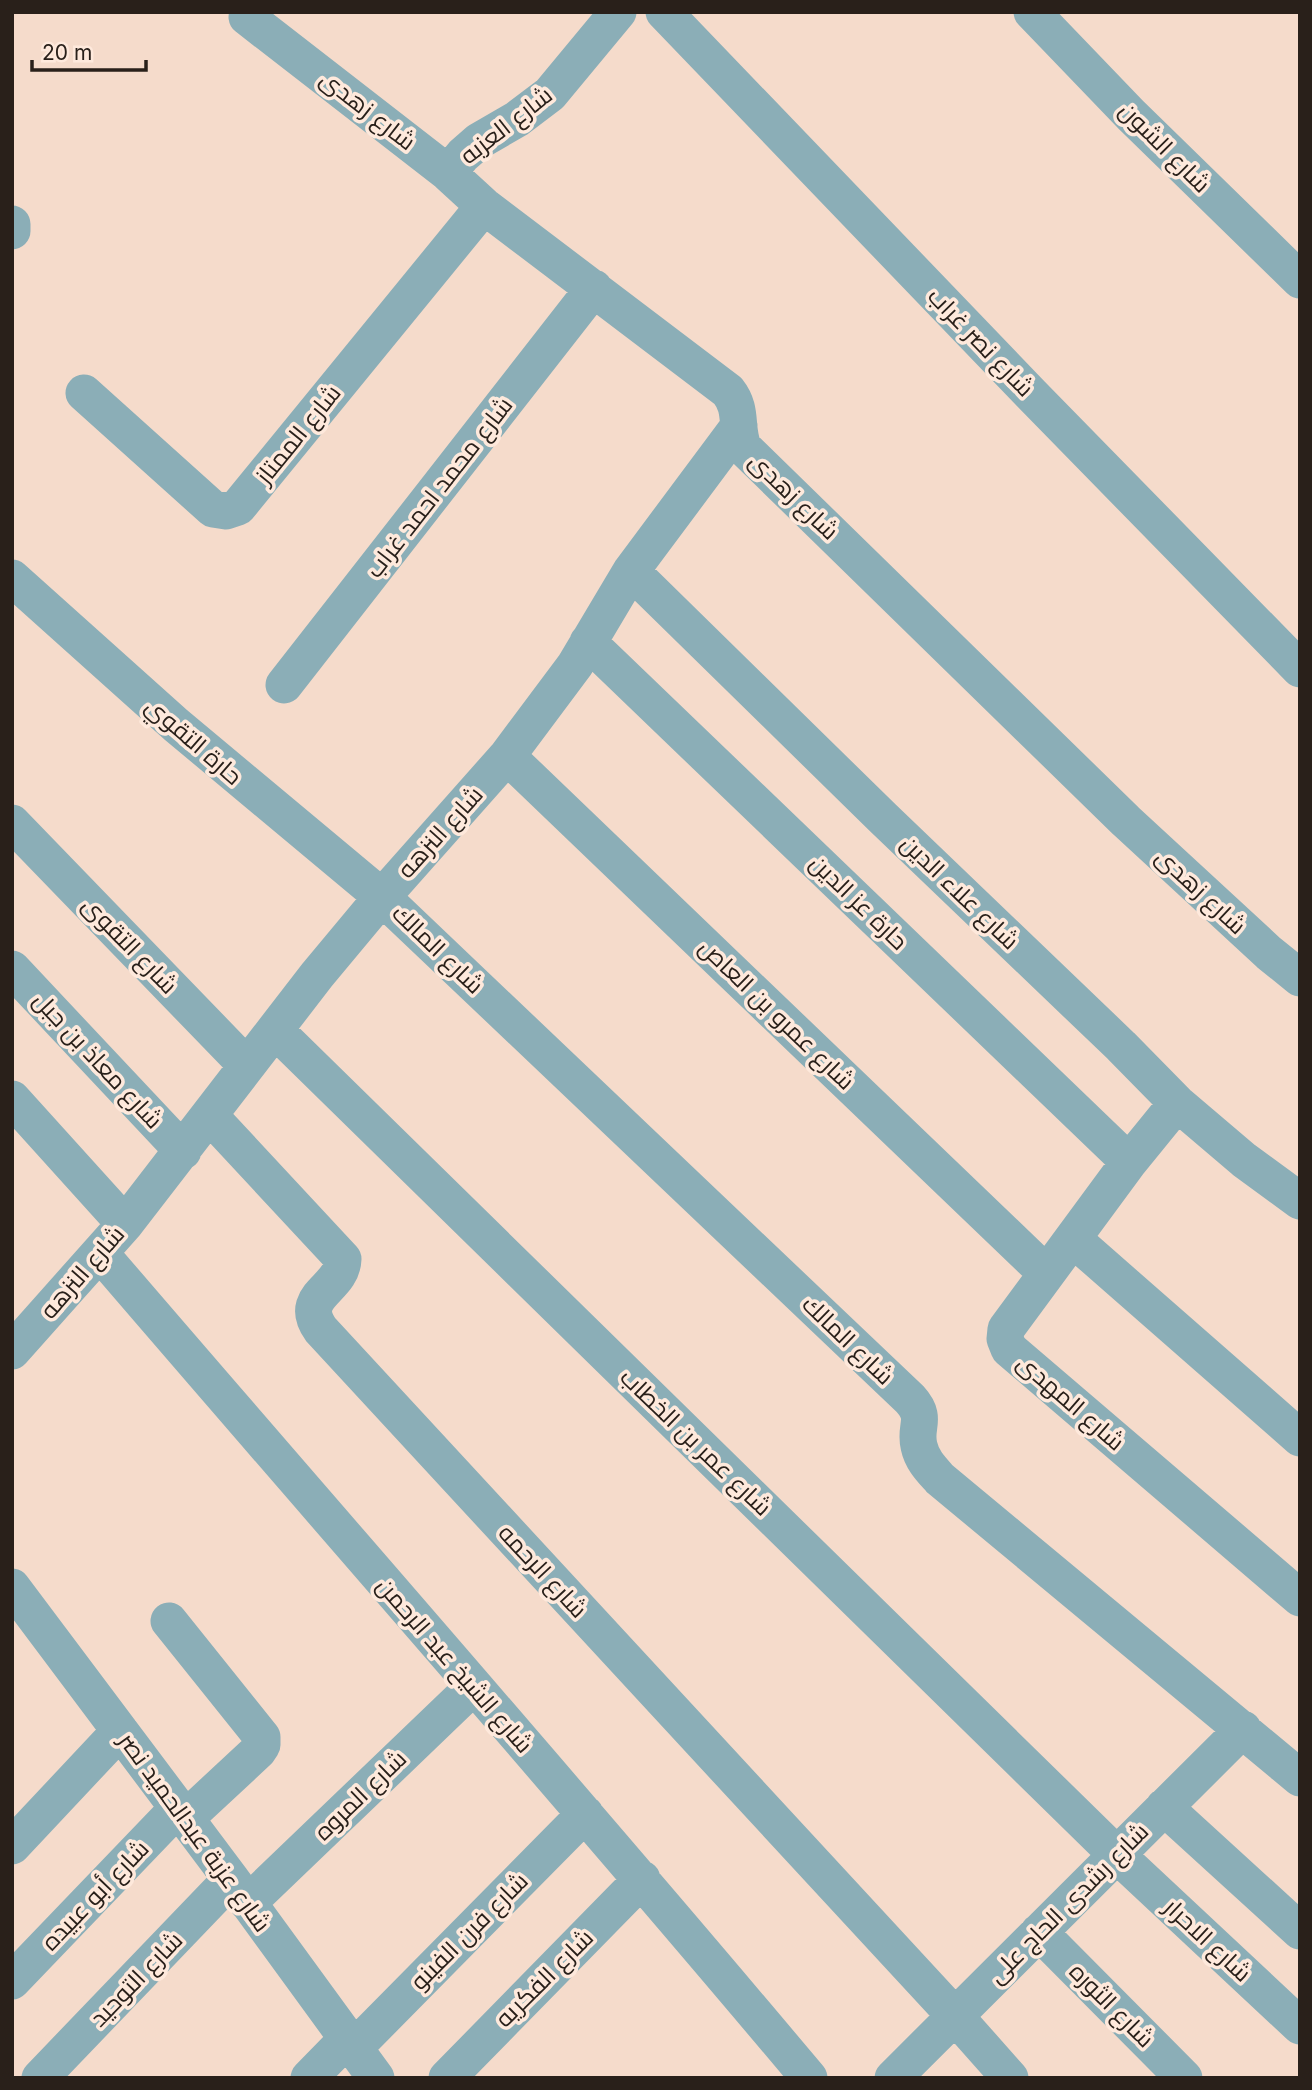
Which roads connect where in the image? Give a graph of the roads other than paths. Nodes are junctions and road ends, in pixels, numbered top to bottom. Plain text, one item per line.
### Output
1 (618, 12) edge
2 (664, 12) edge
3 (1032, 12) edge
4 (247, 17) dead end
5 (448, 173) junction
6 (484, 206) junction
7 (12, 224) edge
8 (12, 231) edge
9 (1300, 280) edge
10 (594, 288) junction
11 (84, 393) dead end
12 (739, 426) junction
13 (631, 571) junction
14 (12, 578) edge
15 (588, 642) junction
16 (1300, 669) edge
17 (284, 685) dead end
18 (507, 756) junction
19 (12, 823) edge
20 (382, 897) junction
21 (12, 969) edge
22 (1300, 978) edge
23 (275, 1030) junction
24 (247, 1066) junction
25 (12, 1099) edge
26 (1177, 1103) junction
27 (210, 1116) junction
28 (183, 1151) junction
29 (1129, 1161) junction
30 (1300, 1201) edge
31 (125, 1224) junction
32 (1073, 1239) junction
33 (100, 1253) junction
34 (1046, 1273) junction
35 (12, 1351) edge
36 (1300, 1438) edge
37 (13, 1590) edge
38 (1300, 1598) edge
39 (169, 1621) dead end
40 (473, 1687) junction
41 (1243, 1729) junction
42 (120, 1731) junction
43 (1300, 1778) edge
44 (1164, 1807) junction
45 (182, 1813) junction
46 (585, 1814) junction
47 (12, 1846) edge
48 (1117, 1855) junction
49 (642, 1879) junction
50 (239, 1891) junction
51 (1300, 1931) edge
52 (1039, 1932) junction
53 (12, 1981) edge
54 (955, 2016) junction
55 (1300, 2026) edge
56 (351, 2044) junction
57 (40, 2078) edge
58 (309, 2078) edge
59 (376, 2078) edge
60 (447, 2078) edge
61 (809, 2078) edge
62 (893, 2078) edge
63 (1010, 2078) edge
64 (1184, 2078) edge

1 - 5 street, شارع العزبه
2 - 16 street, شارع نصر غراب
3 - 9 street, شارع الشون
4 - 5 street, شارع زهدى
5 - 6 street, شارع زهدى
6 - 10 street, شارع زهدى
6 - 11 street, شارع الممتاز
7 - 8 street
10 - 12 street, شارع زهدى
10 - 17 street, شارع محمد احمد غراب
12 - 13 street, شارع النزهه
12 - 22 street, شارع زهدى
13 - 15 street, شارع النزهه
13 - 26 street, شارع علاء الدين
14 - 20 street, حارة التقوي
15 - 18 street, شارع النزهه
15 - 29 street, حارة عز الدين
18 - 20 street, شارع النزهه
18 - 34 street, شارع عمرو بن العاص
19 - 24 street, شارع التقوى
20 - 23 street, شارع النزهه
20 - 41 street, شارع المالك
21 - 28 street, شارع معاذ بن جبل
23 - 24 street, شارع النزهه
23 - 48 street, شارع عمر بن الخطاب
24 - 27 street, شارع النزهه
25 - 31 street
26 - 29 street, شارع المهدى
26 - 30 street, شارع علاء الدين
27 - 28 street, شارع النزهه
27 - 54 street, شارع الرحمه
28 - 31 street, شارع النزهه
29 - 32 street, شارع المهدى
31 - 33 street, شارع النزهه
32 - 34 street, شارع المهدى
32 - 36 street
33 - 35 street, شارع النزهه
33 - 40 street, شارع الشيخ عبد الرحمن
34 - 38 street, شارع المهدى
37 - 42 street, شارع عزبة عبدالحميد نصر
39 - 45 street, شارع أبو عبيده
40 - 46 street, شارع الشيخ عبد الرحمن
40 - 50 street, شارع المروه
41 - 43 street, شارع المالك
41 - 44 street, شارع رشدى الحاج على
42 - 45 street, شارع عزبة عبدالحميد نصر
42 - 47 street
44 - 48 street, شارع رشدى الحاج على
44 - 51 street
45 - 50 street, شارع عزبة عبدالحميد نصر
45 - 53 street, شارع أبو عبيده
46 - 49 street, شارع الشيخ عبد الرحمن
46 - 56 street, شارع فرن الفينو
48 - 52 street, شارع رشدى الحاج على
48 - 55 street, شارع الاحرار
49 - 60 street, شارع الفكريه
49 - 61 street, شارع الشيخ عبد الرحمن
50 - 56 street, شارع عزبة عبدالحميد نصر
50 - 57 street, شارع التوحيد
52 - 54 street, شارع رشدى الحاج على
52 - 64 street, شارع الثوره
54 - 62 street, شارع رشدى الحاج على
54 - 63 street
56 - 58 street, شارع فرن الفينو
56 - 59 street, شارع عزبة عبدالحميد نصر

